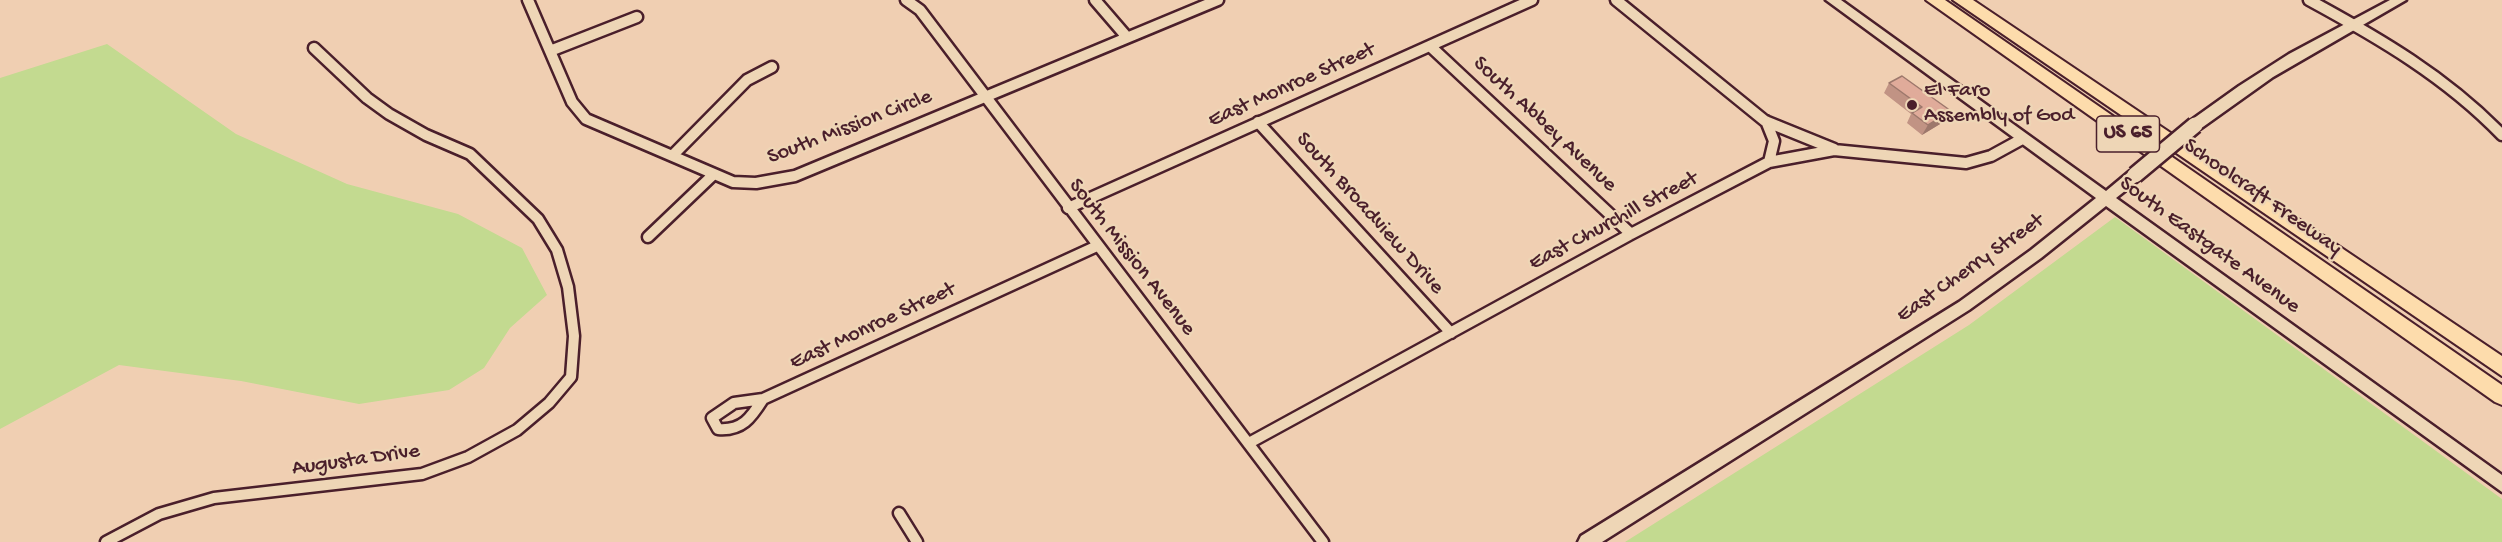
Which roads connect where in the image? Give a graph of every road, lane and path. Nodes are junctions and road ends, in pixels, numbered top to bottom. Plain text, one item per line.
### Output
1 (528, 0) edge
2 (906, 0) edge
3 (1095, 0) edge
4 (1218, 0) edge
5 (1532, 0) edge
6 (1616, 0) edge
7 (1832, 0) edge
8 (1934, 0) edge
9 (1962, 0) edge
10 (2309, 0) edge
11 (2400, 0) edge
12 (637, 17) dead end
13 (2352, 24) junction
14 (1126, 36) junction
15 (1430, 46) junction
16 (314, 48) dead end
17 (550, 51) junction
18 (772, 67) dead end
19 (984, 95) junction
20 (1766, 121) junction
21 (1258, 122) junction
22 (2502, 135) edge
23 (2022, 139) junction
24 (1834, 150) junction
25 (673, 155) junction
26 (1769, 162) junction
27 (714, 174) junction
28 (2104, 199) junction
29 (1068, 208) junction
30 (1631, 234) junction
31 (648, 237) dead end
32 (1097, 246) junction
33 (1450, 333) junction
34 (2502, 367) edge
35 (2502, 396) edge
36 (763, 399) dead end
37 (1250, 443) junction
38 (2502, 485) edge
39 (898, 513) dead end
40 (106, 542) edge
41 (917, 542) edge
42 (1323, 542) edge
43 (1587, 542) edge

1 - 17 street, South Mission Circle
2 - 19 street, South Mission Avenue
3 - 14 street
4 - 14 street, South Mission Circle
5 - 15 street, East Monroe Street
6 - 20 street
7 - 23 street, South Eastgate Avenue
8 - 35 highway, Schoolcraft Freeway / US 65
9 - 34 highway, Schoolcraft Freeway / US 65
10 - 13 street
11 - 13 street, East Cherry Street
12 - 17 street
13 - 22 street
13 - 28 street, East Cherry Street, bridge
14 - 19 street, South Mission Circle
15 - 21 street, East Monroe Street
15 - 30 street, South Abbey Avenue
16 - 40 street, Augusta Drive
17 - 25 street, South Mission Circle
18 - 25 street
19 - 27 street, South Mission Circle
19 - 29 street, South Mission Avenue
20 - 24 street
20 - 26 street
21 - 29 street, East Monroe Street
21 - 33 street, South Broadview Drive
23 - 24 street, East Churchill Street
23 - 28 street, South Eastgate Avenue
24 - 26 street, East Churchill Street
25 - 27 street, South Mission Circle
26 - 30 street, East Churchill Street
27 - 31 street
28 - 38 street, South Eastgate Avenue
28 - 43 street, East Cherry Street
29 - 32 street, South Mission Avenue
30 - 33 street, East Churchill Street
32 - 36 street, East Monroe Street
32 - 37 street, South Mission Avenue
33 - 37 street, East Churchill Street
37 - 42 street, South Mission Avenue
39 - 41 street

